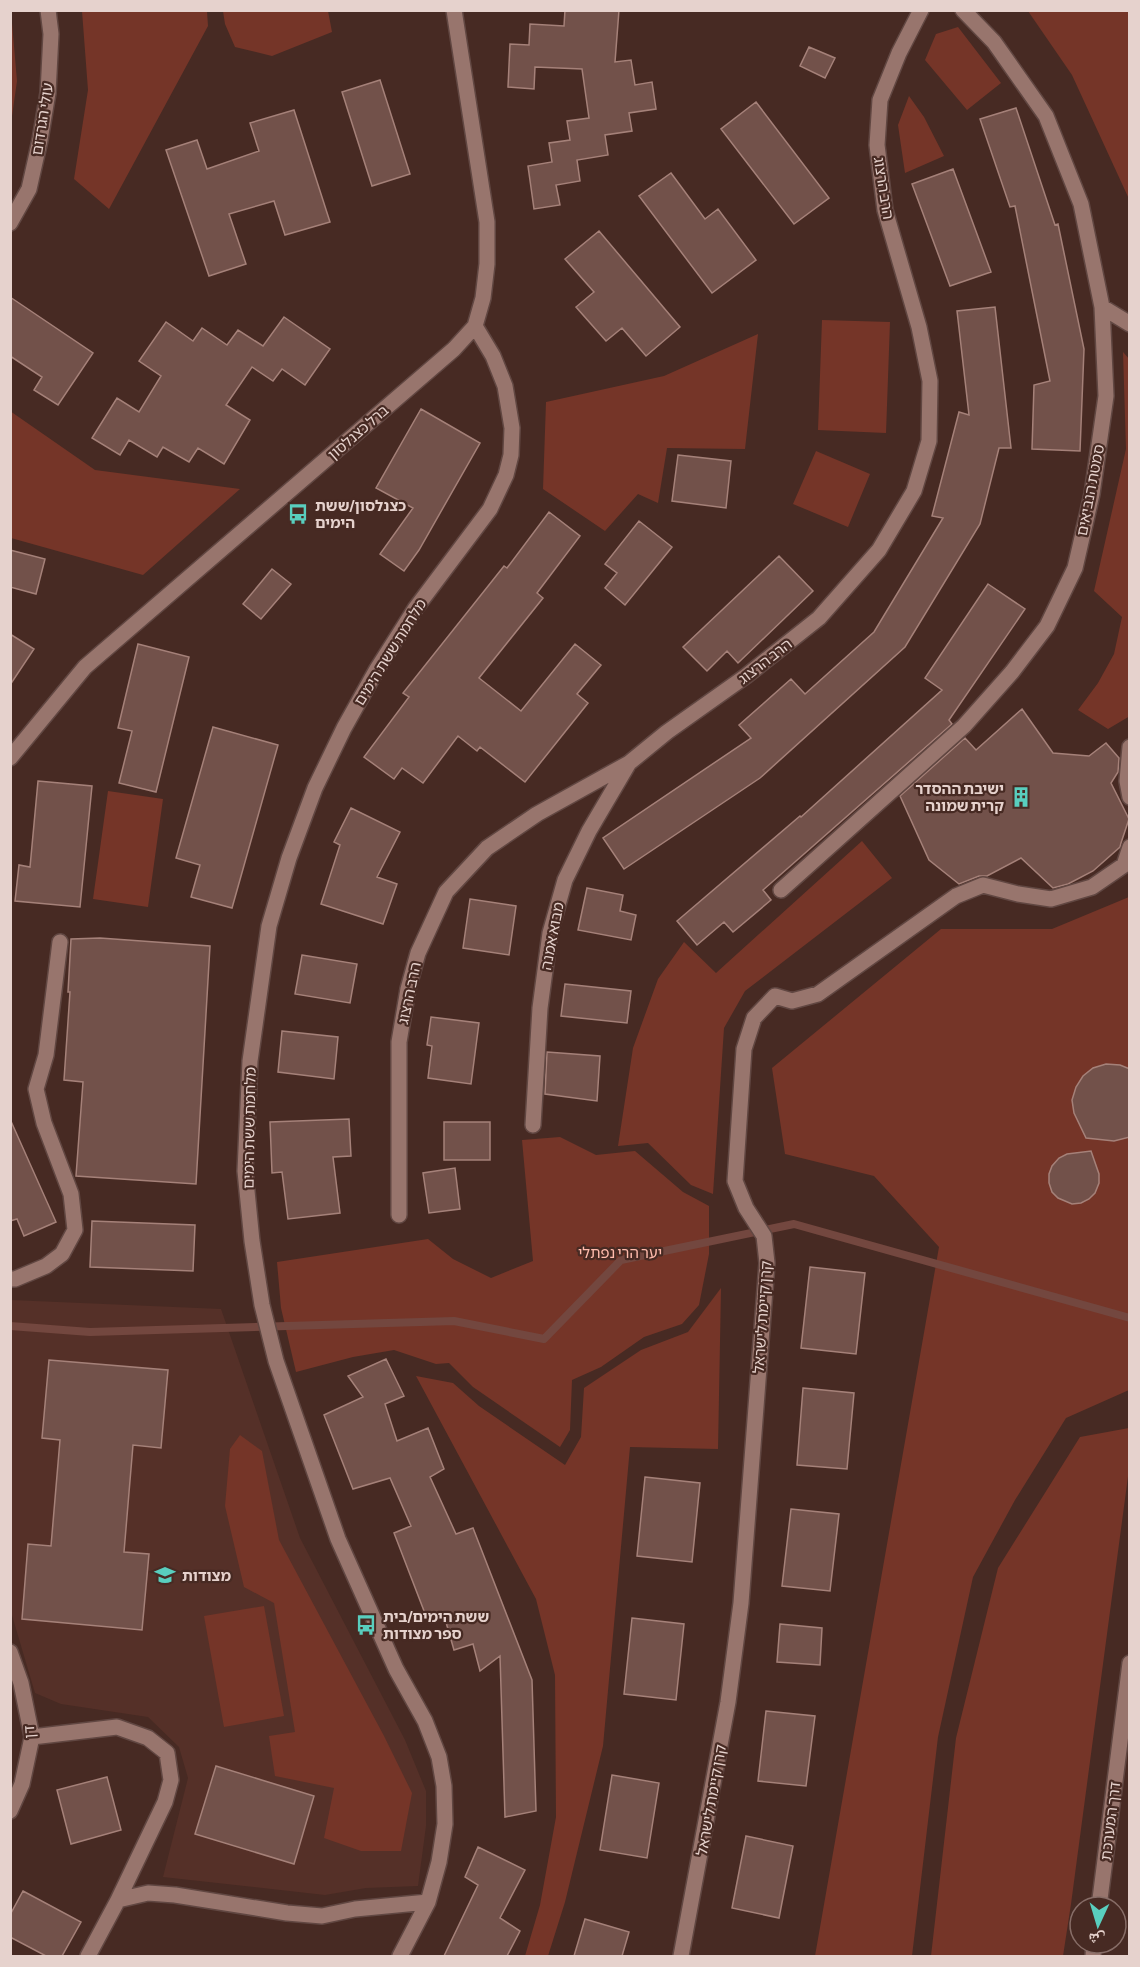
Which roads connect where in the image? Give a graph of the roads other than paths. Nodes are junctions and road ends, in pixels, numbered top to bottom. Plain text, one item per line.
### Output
1 (48, 10) edge
2 (454, 10) edge
3 (921, 10) edge
4 (963, 10) edge
5 (10, 223) edge
6 (1102, 307) junction
7 (1130, 324) edge
8 (475, 326) junction
9 (1130, 747) edge
10 (10, 758) edge
11 (629, 763) junction
12 (1130, 797) edge
13 (1130, 847) edge
14 (781, 890) dead end
15 (60, 942) dead end
16 (532, 1125) dead end
17 (399, 1215) dead end
18 (10, 1279) edge
19 (10, 1652) edge
20 (1130, 1663) edge
21 (32, 1737) junction
22 (10, 1811) edge
23 (1101, 1895) edge
24 (118, 1900) junction
25 (429, 1902) junction
26 (88, 1956) edge
27 (400, 1956) edge
28 (681, 1956) edge

1 - 5 street, עולי הגרדום
2 - 8 street, ברל כצנלסון
3 - 11 street, הרב הרצוג
4 - 6 street, סמטת הנביאים
6 - 7 street
6 - 14 street, סמטת הנביאים
8 - 10 street, ברל כצנלסון
8 - 25 street, מלחמת ששת הימים
9 - 12 street
11 - 16 street, מבוא אמנה
11 - 17 street, הרב הרצוג
13 - 28 street, קרן קיימת לישראל
15 - 18 street
19 - 21 street, דן
20 - 23 street, דרך המערכת
21 - 22 street, דן
21 - 24 street
24 - 25 street
24 - 26 street
25 - 27 street, מלחמת ששת הימים

